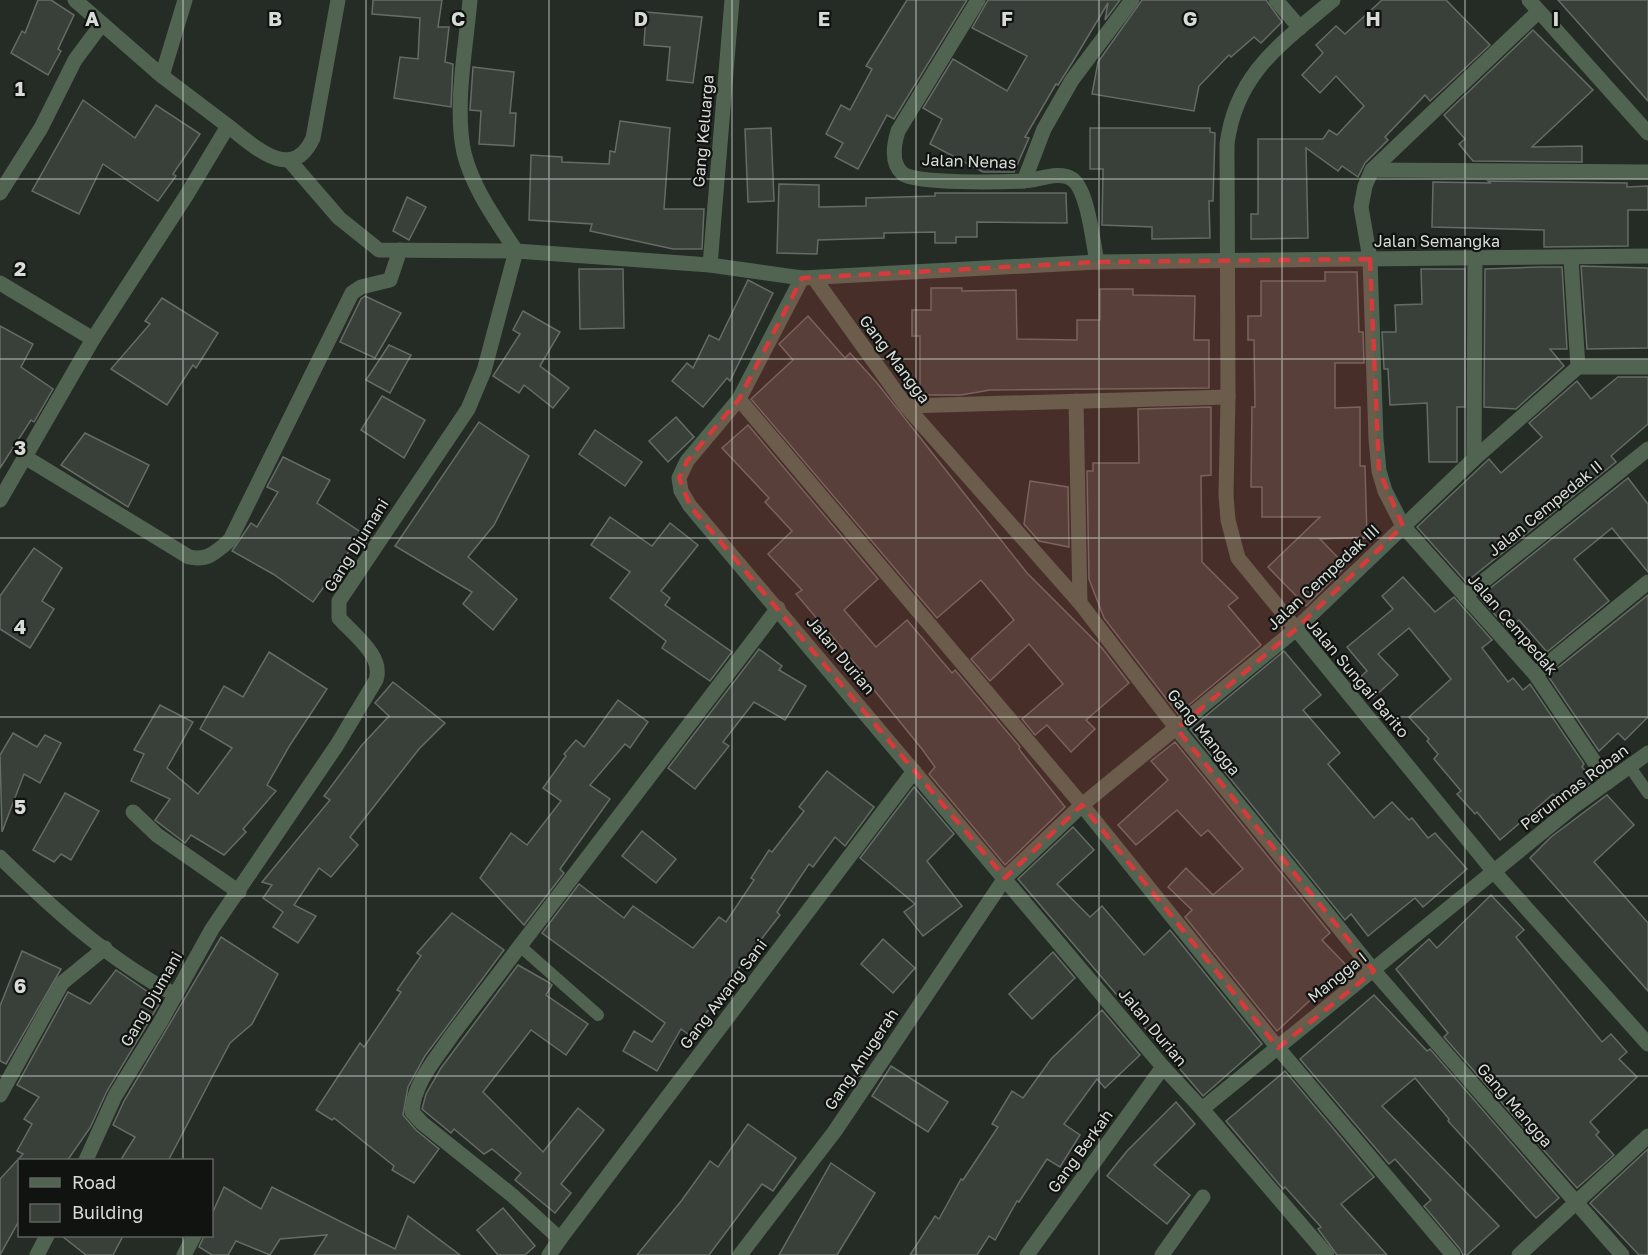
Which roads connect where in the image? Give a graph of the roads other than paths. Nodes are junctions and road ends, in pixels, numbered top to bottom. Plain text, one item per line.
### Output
1 (75, 0) edge
2 (185, 0) edge
3 (338, 0) edge
4 (470, 0) edge
5 (732, 0) edge
6 (978, 0) edge
7 (1132, 0) edge
8 (1276, 0) edge
9 (1333, 0) edge
10 (1534, 6) edge
11 (101, 25) junction
12 (1300, 28) junction
13 (162, 76) junction
14 (228, 126) junction
15 (1648, 133) edge
16 (289, 160) junction
17 (1372, 170) junction
18 (1648, 172) edge
19 (1024, 181) junction
20 (0, 193) edge
21 (400, 250) junction
22 (516, 251) junction
23 (1648, 256) edge
24 (1370, 259) junction
25 (1475, 259) junction
26 (1571, 259) junction
27 (1097, 262) junction
28 (1227, 263) junction
29 (710, 265) junction
30 (808, 278) junction
31 (0, 283) edge
32 (93, 339) junction
33 (1578, 367) junction
34 (1648, 367) edge
35 (1228, 397) junction
36 (739, 399) junction
37 (1077, 401) junction
38 (906, 406) junction
39 (1647, 452) edge
40 (25, 457) junction
41 (1474, 459) junction
42 (0, 500) edge
43 (1403, 526) junction
44 (1648, 582) edge
45 (1465, 596) junction
46 (1080, 603) junction
47 (778, 608) junction
48 (1295, 630) junction
49 (1535, 674) junction
50 (1177, 729) junction
51 (1648, 753) edge
52 (1630, 767) junction
53 (914, 771) junction
54 (1608, 782) junction
55 (1648, 793) edge
56 (1082, 805) junction
57 (133, 812) dead end
58 (0, 857) edge
59 (1495, 873) junction
60 (1005, 878) junction
61 (239, 892) junction
62 (520, 946) junction
63 (105, 948) junction
64 (1374, 971) junction
65 (176, 995) junction
66 (598, 1015) dead end
67 (1648, 1044) edge
68 (1278, 1048) junction
69 (1163, 1067) junction
70 (0, 1095) edge
71 (1202, 1109) junction
72 (1648, 1136) edge
73 (87, 1159) edge
74 (1203, 1197) dead end
75 (1576, 1202) junction
76 (46, 1237) edge
77 (193, 1237) edge
78 (560, 1239) junction
79 (37, 1255) edge
80 (184, 1255) edge
81 (549, 1255) edge
82 (740, 1255) edge
83 (1028, 1255) edge
84 (1162, 1255) edge
85 (1327, 1255) edge
86 (1453, 1255) edge
87 (1519, 1255) edge
88 (1622, 1255) edge

1 - 11 street
2 - 13 street
3 - 16 street
4 - 22 street
5 - 29 street, Gang Keluarga
6 - 19 street, Jalan Nenas
7 - 19 street
8 - 12 street
9 - 12 street, Jalan Sungai Barito
10 - 15 street
10 - 17 street
11 - 13 street
11 - 20 street
12 - 28 street, Jalan Sungai Barito
13 - 14 street
14 - 16 street
14 - 32 street
16 - 21 street
17 - 18 street
17 - 24 street, Jalan Cempedak
19 - 27 street, Jalan Nenas
21 - 22 street
21 - 40 street
22 - 29 street
22 - 61 street, Gang Djumani
23 - 26 street, Jalan Semangka
24 - 25 street, Jalan Semangka
24 - 28 street, Jalan Semangka
24 - 43 street, Jalan Cempedak
25 - 26 street, Jalan Semangka
25 - 41 street
26 - 33 street
27 - 28 street
27 - 30 street
28 - 35 street, Jalan Sungai Barito
29 - 30 street
30 - 36 street, Jalan Durian
30 - 38 street, Gang Mangga
31 - 32 street
32 - 40 street
33 - 34 street
33 - 41 street, Jalan Cempedak III
35 - 37 street
35 - 48 street, Jalan Sungai Barito
36 - 47 street, Jalan Durian
36 - 56 street
37 - 38 street
37 - 46 street
38 - 46 street, Gang Mangga
39 - 45 street, Jalan Cempedak II
40 - 42 street
41 - 43 street, Jalan Cempedak III
43 - 45 street, Jalan Cempedak
43 - 48 street, Jalan Cempedak III
44 - 49 street
45 - 49 street, Jalan Cempedak
46 - 50 street, Gang Mangga
47 - 53 street, Jalan Durian
47 - 62 street
48 - 50 street, Jalan Cempedak III
48 - 59 street, Jalan Sungai Barito
49 - 54 street, Jalan Cempedak
50 - 56 street, Jalan Cempedak III
50 - 64 street, Gang Mangga
51 - 52 street, Perumnas Roban
52 - 54 street, Perumnas Roban
52 - 55 lane
53 - 60 street, Jalan Durian
53 - 78 street, Gang Awang Sani
54 - 59 street, Perumnas Roban
56 - 60 street, Jalan Cempedak III
56 - 68 street
57 - 61 street
58 - 63 street
59 - 64 street, Mangga I
59 - 67 street, Jalan Sungai Barito
60 - 69 street, Jalan Durian
60 - 82 street, Gang Anugerah
61 - 65 street, Gang Djumani
62 - 66 lane
62 - 78 street
63 - 65 street
63 - 70 street
64 - 68 street, Mangga I
64 - 75 street, Gang Mangga
65 - 73 street, Gang Djumani
68 - 71 street, Mangga I
68 - 86 street
69 - 71 street, Jalan Durian
69 - 83 street, Gang Berkah
71 - 85 street, Jalan Durian
72 - 75 street
74 - 84 street
75 - 87 street
75 - 88 street, Gang Mangga
76 - 79 street
77 - 80 street
78 - 81 street, Gang Awang Sani

